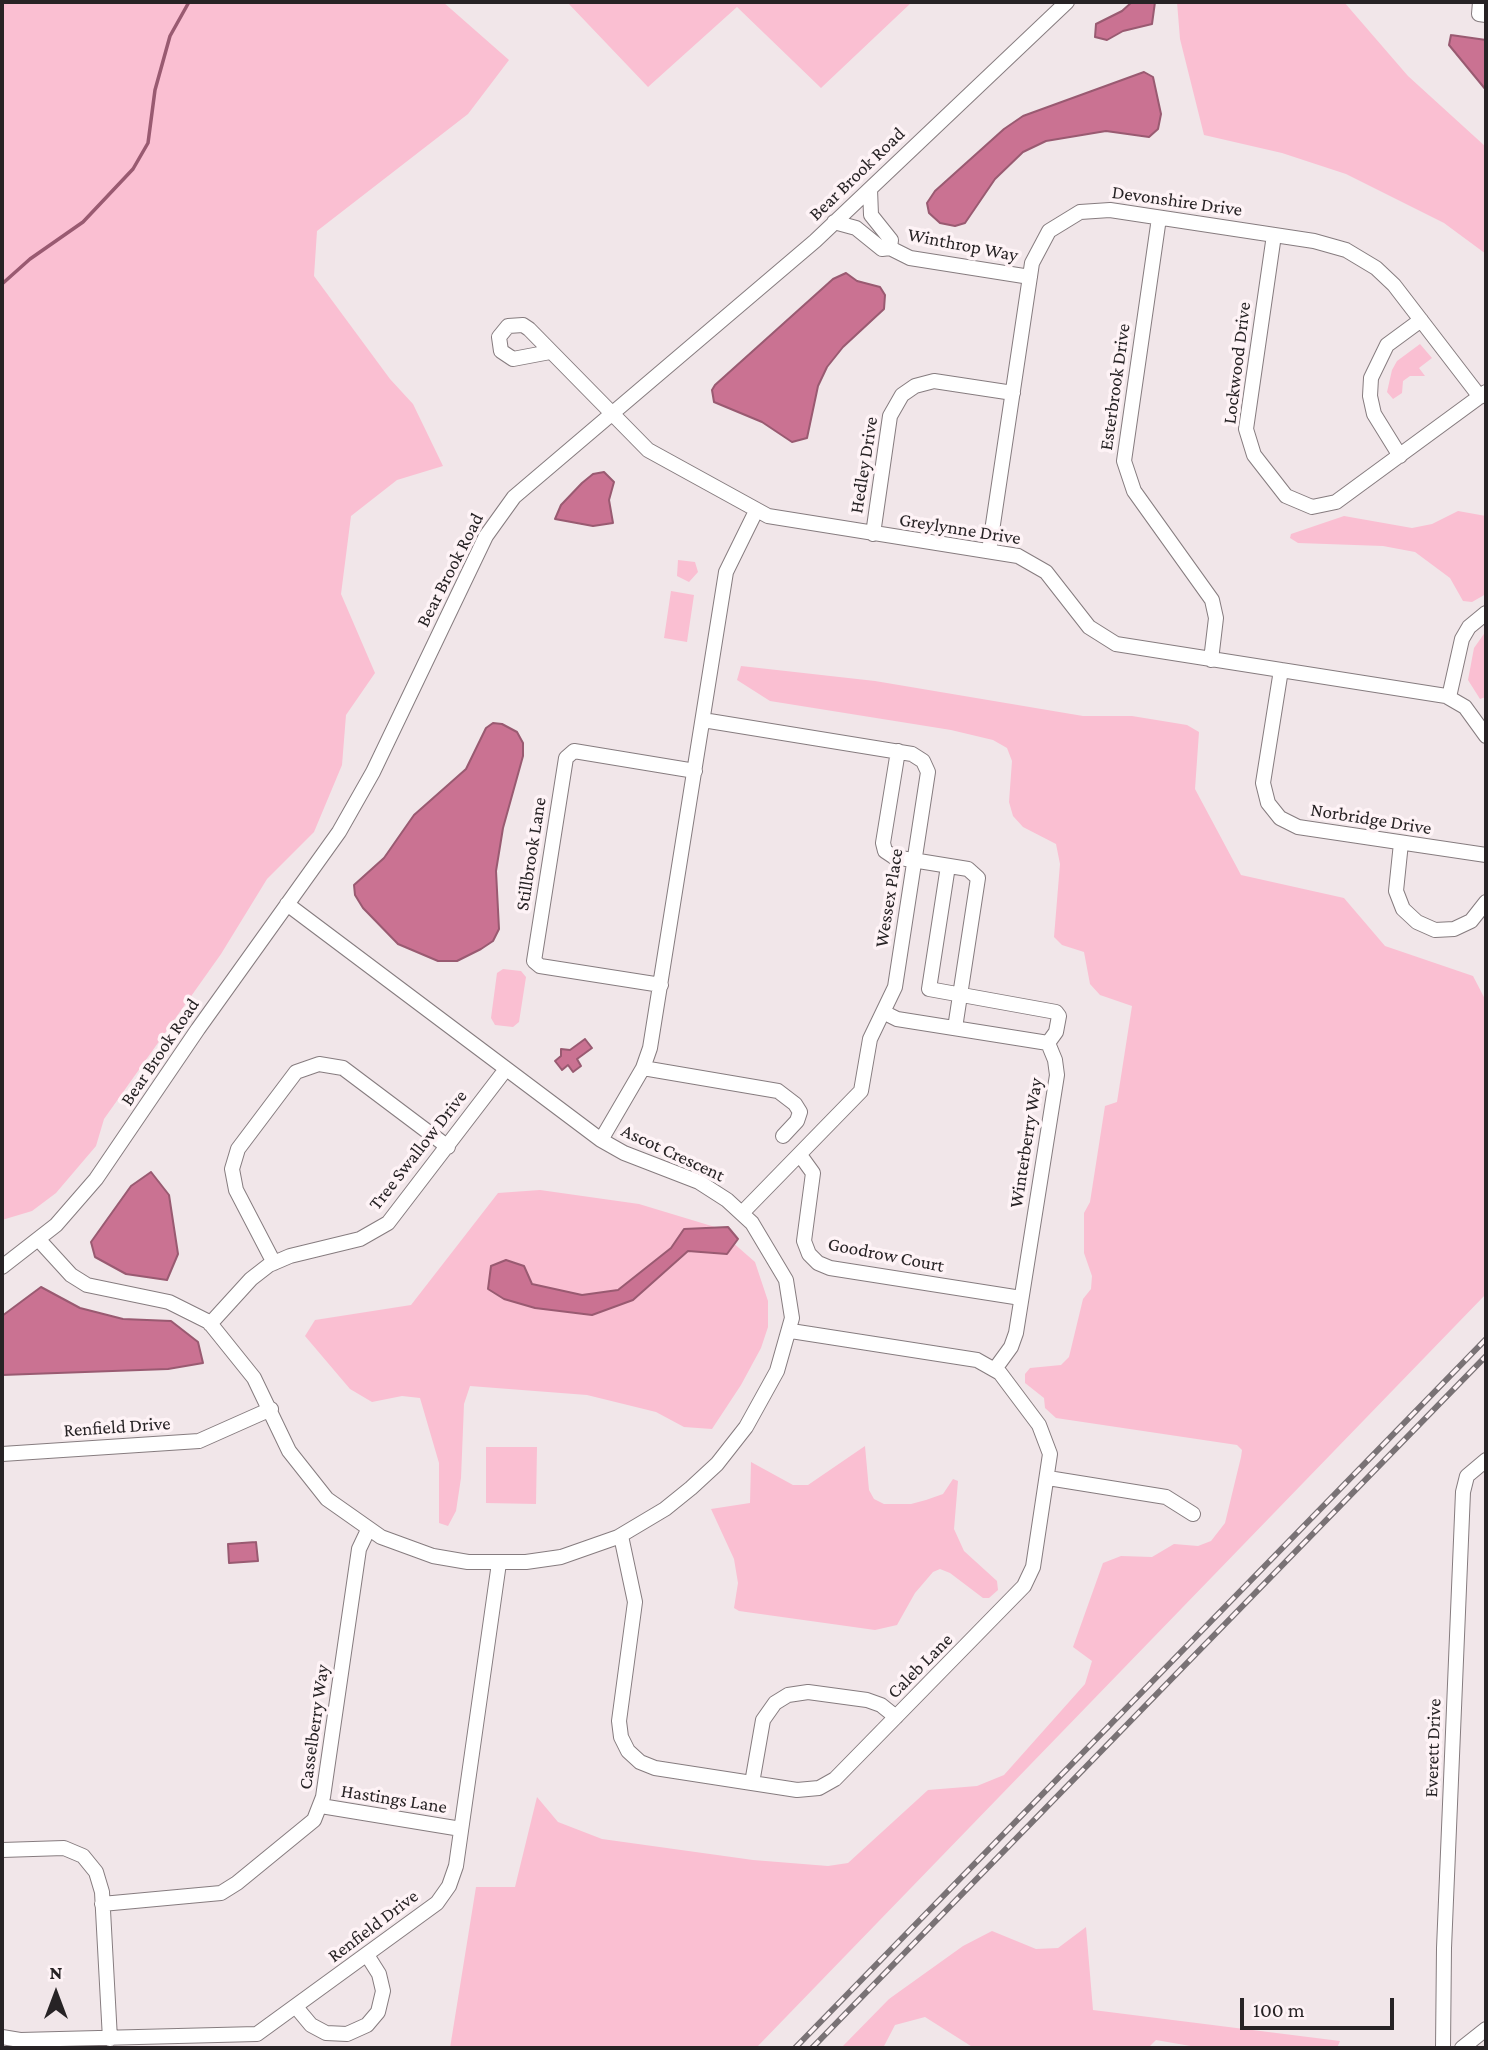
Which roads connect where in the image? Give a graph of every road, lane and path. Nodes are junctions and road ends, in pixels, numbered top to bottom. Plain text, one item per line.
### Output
1 (1067, 2) edge
2 (1480, 2) edge
3 (1486, 15) edge
4 (870, 189) junction
5 (1159, 218) junction
6 (834, 222) junction
7 (1274, 235) junction
8 (890, 248) junction
9 (1030, 277) junction
10 (1421, 320) junction
11 (550, 352) dead end
12 (1013, 393) junction
13 (1483, 395) edge
14 (615, 414) junction
15 (1400, 456) junction
16 (756, 510) junction
17 (873, 534) junction
18 (989, 551) junction
19 (1486, 614) edge
20 (1211, 660) junction
21 (1281, 670) junction
22 (1450, 697) junction
23 (703, 720) junction
24 (1486, 736) edge
25 (898, 751) junction
26 (695, 771) junction
27 (1401, 843) junction
28 (1486, 855) edge
29 (915, 860) junction
30 (948, 866) junction
31 (1486, 902) edge
32 (287, 904) junction
33 (661, 985) junction
34 (960, 996) junction
35 (883, 1012) junction
36 (955, 1028) junction
37 (1048, 1043) junction
38 (643, 1068) junction
39 (506, 1069) junction
40 (783, 1136) dead end
41 (601, 1140) junction
42 (448, 1147) junction
43 (800, 1155) junction
44 (743, 1213) junction
45 (39, 1240) junction
46 (274, 1263) junction
47 (2, 1267) edge
48 (1021, 1298) junction
49 (210, 1324) junction
50 (791, 1331) junction
51 (995, 1369) junction
52 (271, 1409) junction
53 (2, 1454) edge
54 (1486, 1460) edge
55 (1048, 1478) junction
56 (1193, 1514) dead end
57 (368, 1530) junction
58 (621, 1536) junction
59 (499, 1563) junction
60 (896, 1717) junction
61 (752, 1783) junction
62 (321, 1805) junction
63 (461, 1829) junction
64 (2, 1850) edge
65 (102, 1904) junction
66 (367, 1955) junction
67 (296, 2007) junction
68 (1486, 2029) edge
69 (2, 2037) edge
70 (110, 2039) junction
71 (1443, 2048) edge
72 (1462, 2048) edge

1 - 4 street, Bear Brook Road
2 - 3 street
4 - 6 street, Bear Brook Road
4 - 8 street, Winthrop Way
5 - 7 street, Devonshire Drive
5 - 9 street, Devonshire Drive
5 - 20 street, Esterbrook Drive
6 - 8 street, Winthrop Way
6 - 14 street, Bear Brook Road
7 - 10 street, Devonshire Drive
7 - 15 street, Lockwood Drive
8 - 9 street, Winthrop Way
9 - 12 street, Devonshire Drive
10 - 13 street, Devonshire Drive
10 - 15 street
11 - 14 street, Greylynne Drive
12 - 17 street, Hedley Drive
12 - 18 street, Devonshire Drive
13 - 15 street, Lockwood Drive
14 - 16 street, Greylynne Drive
14 - 32 street, Bear Brook Road
16 - 17 street, Greylynne Drive
16 - 23 street
17 - 18 street, Greylynne Drive
18 - 20 street, Greylynne Drive
19 - 22 street
20 - 21 street, Greylynne Drive
21 - 22 street, Greylynne Drive
21 - 27 street, Norbridge Drive
22 - 24 street
23 - 25 street, Wessex Place
23 - 26 street
25 - 29 street, Wessex Place
25 - 29 street
26 - 33 street
26 - 33 street, Stillbrook Lane
27 - 28 street, Norbridge Drive
27 - 31 street
29 - 30 street
29 - 35 street, Wessex Place
30 - 34 street
30 - 34 street
32 - 39 street, Ascot Crescent
32 - 45 street, Bear Brook Road
33 - 38 street
34 - 36 street
34 - 37 street
35 - 36 street
35 - 43 street, Wessex Place
36 - 37 street
37 - 48 street, Winterberry Way
38 - 40 street
38 - 41 street
39 - 41 street, Ascot Crescent
39 - 42 street, Tree Swallow Drive
41 - 44 street, Ascot Crescent
42 - 46 street, Tree Swallow Drive
42 - 46 street
43 - 44 street, Wessex Place
43 - 48 street, Goodrow Court
44 - 50 street, Ascot Crescent
45 - 47 street, Bear Brook Road
45 - 49 street, Ascot Crescent
46 - 49 street, Tree Swallow Drive
48 - 51 street, Winterberry Way
49 - 52 street, Ascot Crescent
50 - 51 street
50 - 58 street, Ascot Crescent
51 - 55 street, Caleb Lane
52 - 53 street, Renfield Drive
52 - 57 street, Ascot Crescent
54 - 71 street, Everett Drive
55 - 56 street
55 - 60 street, Caleb Lane
57 - 59 street, Ascot Crescent
57 - 62 street, Casselberry Way
58 - 59 street, Ascot Crescent
58 - 61 street, Caleb Lane
59 - 63 street, Renfield Drive
60 - 61 street, Caleb Lane
60 - 61 street
62 - 63 street, Hastings Lane
62 - 65 street, Casselberry Way
63 - 66 street, Renfield Drive
64 - 65 street
65 - 70 street
66 - 67 street, Renfield Drive
66 - 67 street
67 - 70 street, Renfield Drive
68 - 72 street
69 - 70 street, Renfield Drive

